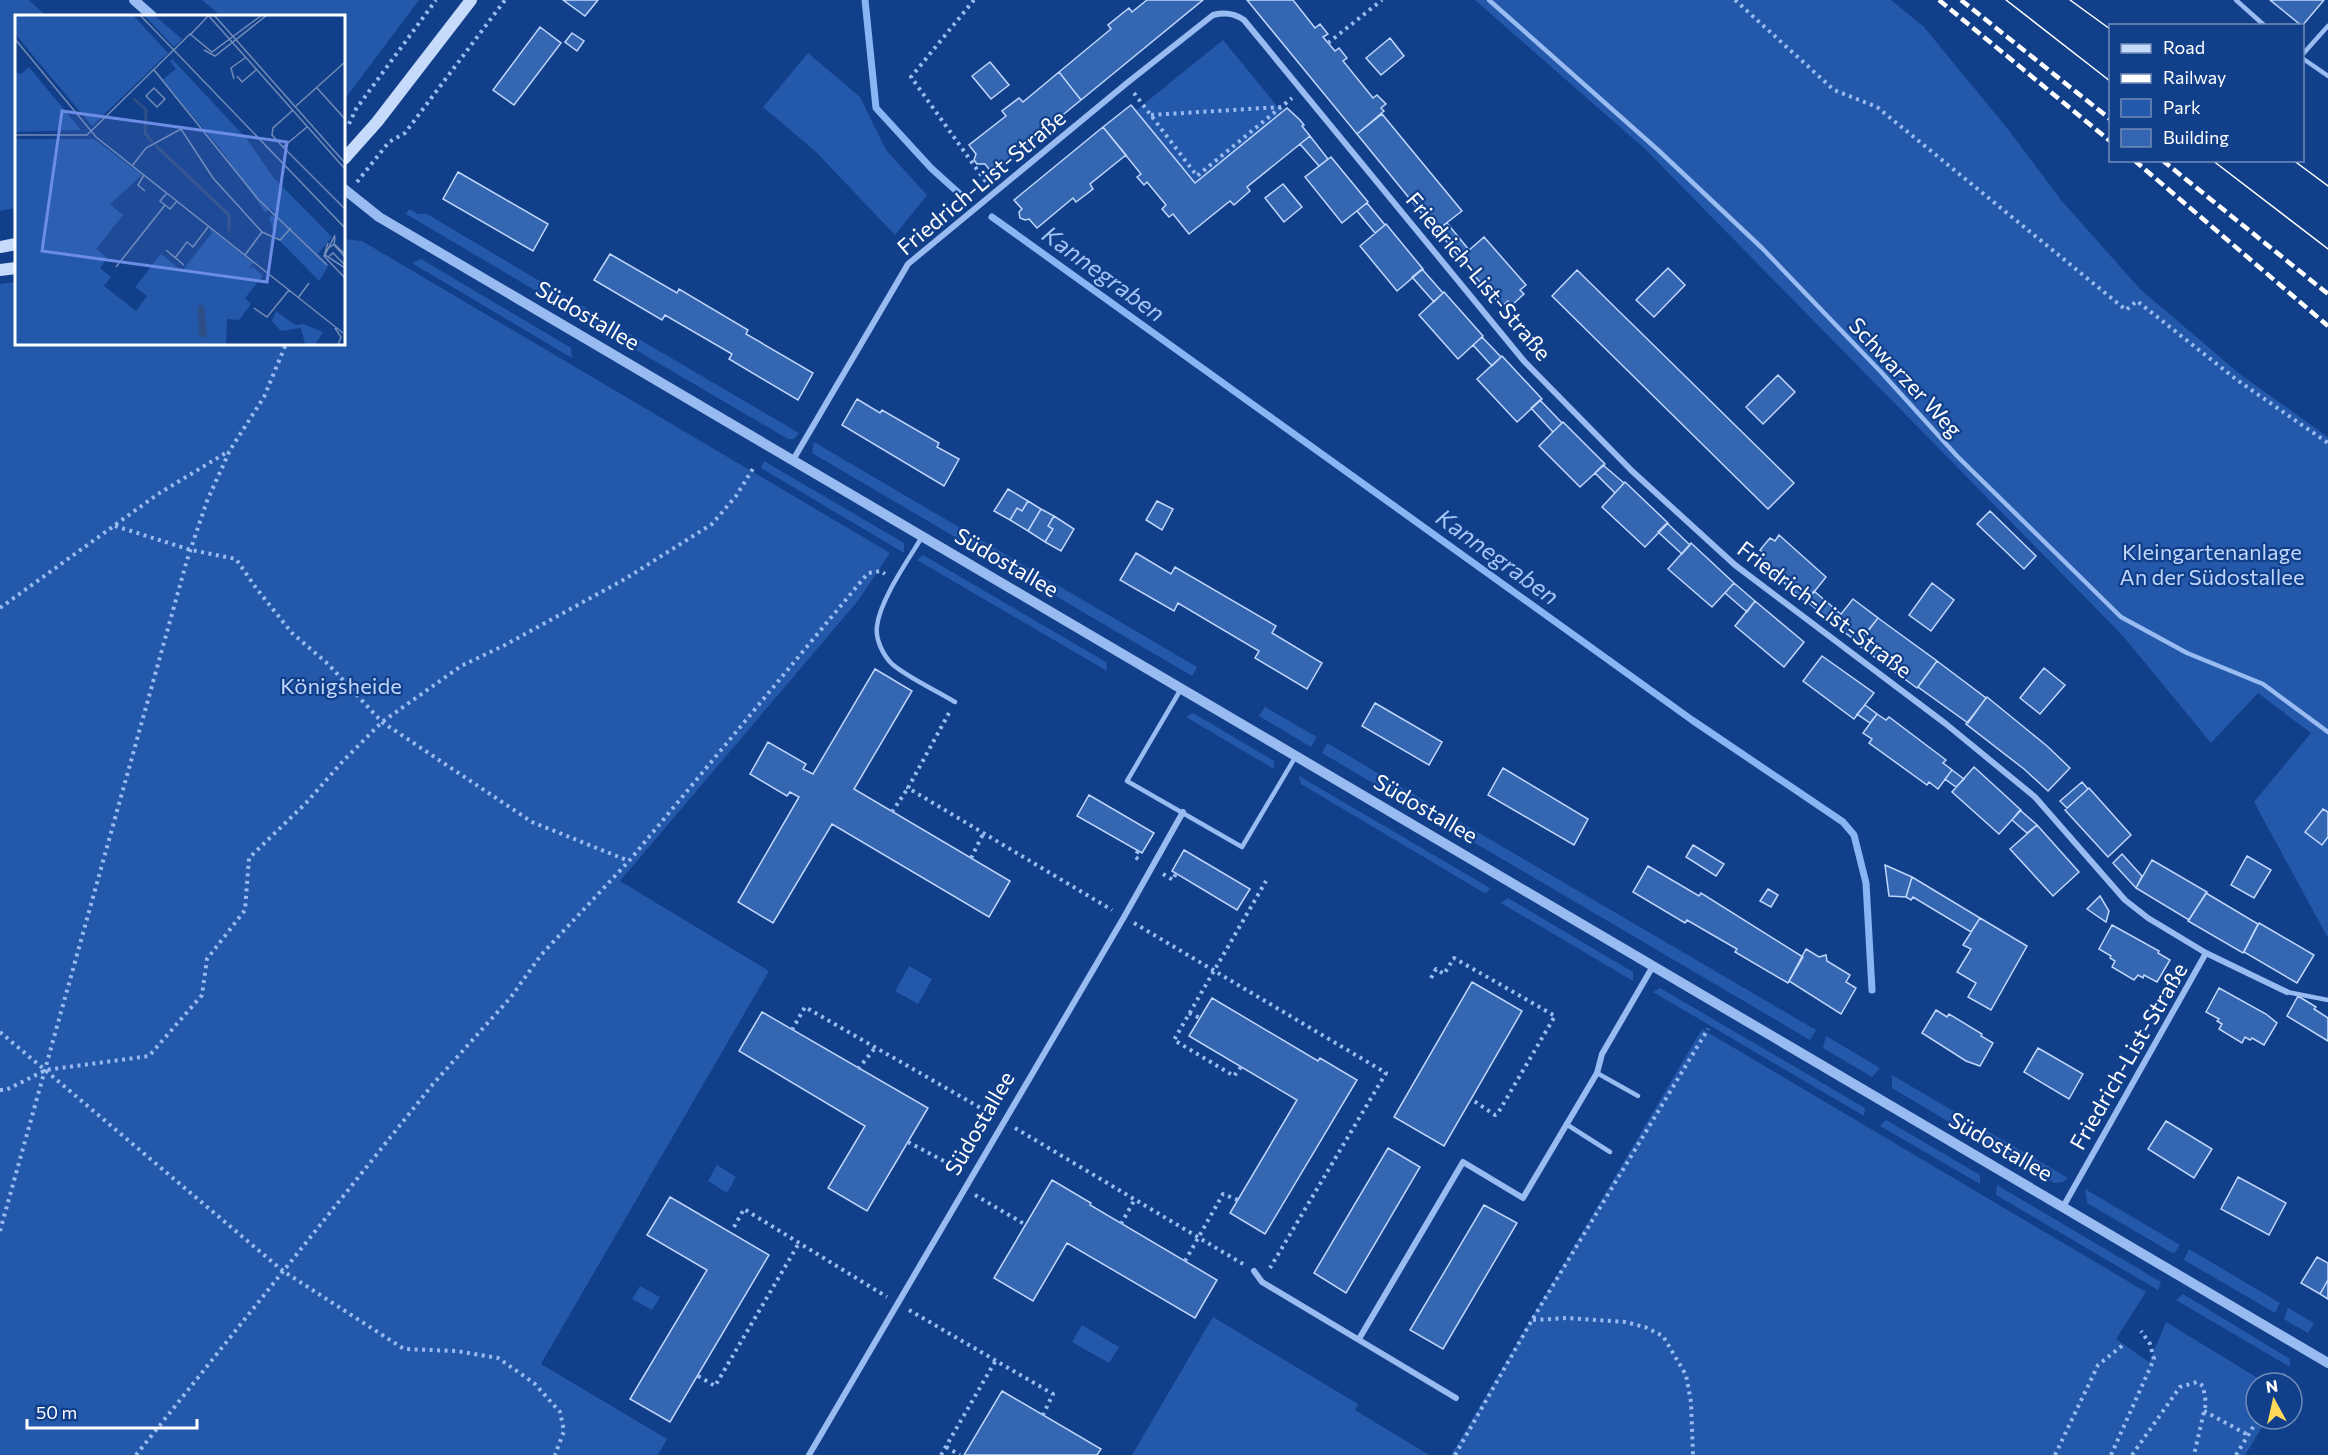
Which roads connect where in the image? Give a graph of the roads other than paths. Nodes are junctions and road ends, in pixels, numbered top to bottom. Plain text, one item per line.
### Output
1 (134, 0) edge
2 (471, 0) edge
3 (1489, 0) edge
4 (2236, 0) edge
5 (151, 15) edge
6 (2263, 24) edge
7 (2328, 26) edge
8 (2304, 54) edge
9 (2304, 58) edge
10 (2328, 76) edge
11 (345, 158) edge
12 (346, 191) edge
13 (15, 244) edge
14 (0, 247) edge
15 (15, 268) edge
16 (0, 270) edge
17 (793, 460) junction
18 (922, 536) junction
19 (1182, 689) junction
20 (955, 702) road end
21 (2328, 732) edge
22 (1296, 756) junction
23 (1184, 812) junction
24 (2206, 953) junction
25 (1653, 966) junction
26 (2287, 992) joint
27 (2328, 1000) edge
28 (1597, 1073) junction
29 (1638, 1096) dead end
30 (1566, 1124) junction
31 (1610, 1152) dead end
32 (2062, 1207) junction
33 (1254, 1271) road end
34 (1359, 1340) junction
35 (2328, 1363) edge
36 (1456, 1398) dead end
37 (809, 1455) edge

1 - 5 street
2 - 11 main road
3 - 21 lane, Schwarzer Weg
4 - 6 lane
7 - 8 lane
9 - 10 lane
12 - 17 street, Südostallee
13 - 14 main road
15 - 16 main road
17 - 18 street, Südostallee
17 - 24 street, Friedrich-List-Straße
18 - 19 street, Südostallee
18 - 20 lane
19 - 22 street, Südostallee
19 - 23 lane
22 - 23 lane
22 - 25 street, Südostallee
23 - 37 street, Südostallee
24 - 26 street, Friedrich-List-Straße
24 - 32 street, Friedrich-List-Straße
25 - 28 street
25 - 32 street, Südostallee
26 - 27 lane, Friedrich-List-Straße
28 - 29 lane
28 - 30 street
30 - 31 lane
30 - 34 street
32 - 35 street, Südostallee
33 - 34 street
34 - 36 street

